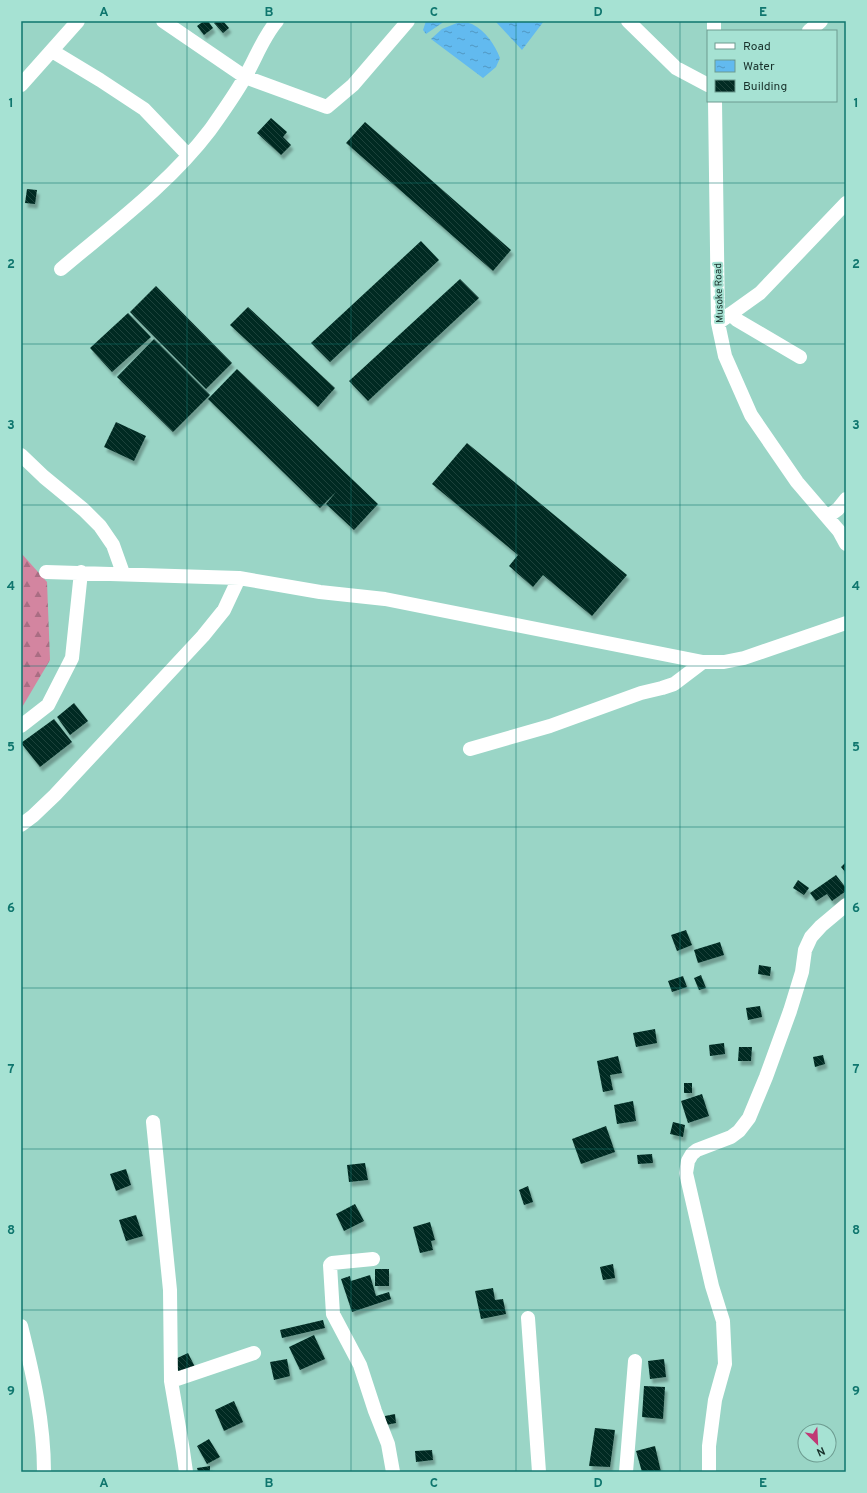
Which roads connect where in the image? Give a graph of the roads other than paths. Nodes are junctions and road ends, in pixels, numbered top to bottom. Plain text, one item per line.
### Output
1 (78, 21) edge
2 (163, 21) edge
3 (277, 21) edge
4 (408, 21) edge
5 (628, 21) edge
6 (821, 21) edge
7 (810, 30) edge
8 (52, 51) junction
9 (245, 77) junction
10 (707, 84) edge
11 (21, 85) edge
12 (715, 102) edge
13 (188, 155) junction
14 (846, 203) edge
15 (841, 218) edge
16 (61, 269) dead end
17 (730, 314) junction
18 (718, 323) junction
19 (800, 357) dead end
20 (21, 455) edge
21 (21, 467) edge
22 (44, 477) junction
23 (846, 499) edge
24 (827, 517) junction
25 (842, 530) edge
26 (846, 544) edge
27 (46, 572) dead end
28 (81, 572) junction
29 (123, 573) junction
30 (239, 578) junction
31 (846, 623) edge
32 (703, 662) junction
33 (21, 726) edge
34 (470, 749) dead end
35 (21, 825) edge
36 (846, 905) edge
37 (154, 1122) dead end
38 (373, 1259) dead end
39 (528, 1318) dead end
40 (21, 1326) edge
41 (254, 1353) dead end
42 (635, 1361) dead end
43 (171, 1381) junction
44 (44, 1472) edge
45 (186, 1472) edge
46 (393, 1472) edge
47 (539, 1472) edge
48 (626, 1472) edge
49 (709, 1472) edge

1 - 8 street
2 - 9 street
3 - 9 street
4 - 9 street
5 - 10 street
6 - 7 street
8 - 11 street
8 - 13 street
9 - 13 street
12 - 18 street, Musoke Road
13 - 16 street
14 - 15 street
15 - 17 street
17 - 18 street
17 - 19 street
18 - 24 street, Musoke Road
20 - 22 street
21 - 22 street
22 - 29 street
23 - 24 street
24 - 25 street, Musoke Road
25 - 26 street, Musoke Road
27 - 28 street
28 - 29 street
28 - 33 street
29 - 30 street
30 - 32 street
30 - 35 street
31 - 32 street
32 - 34 street
36 - 49 street
37 - 43 street
38 - 46 street
39 - 47 street
40 - 44 street
41 - 43 street
42 - 48 street
43 - 45 street

